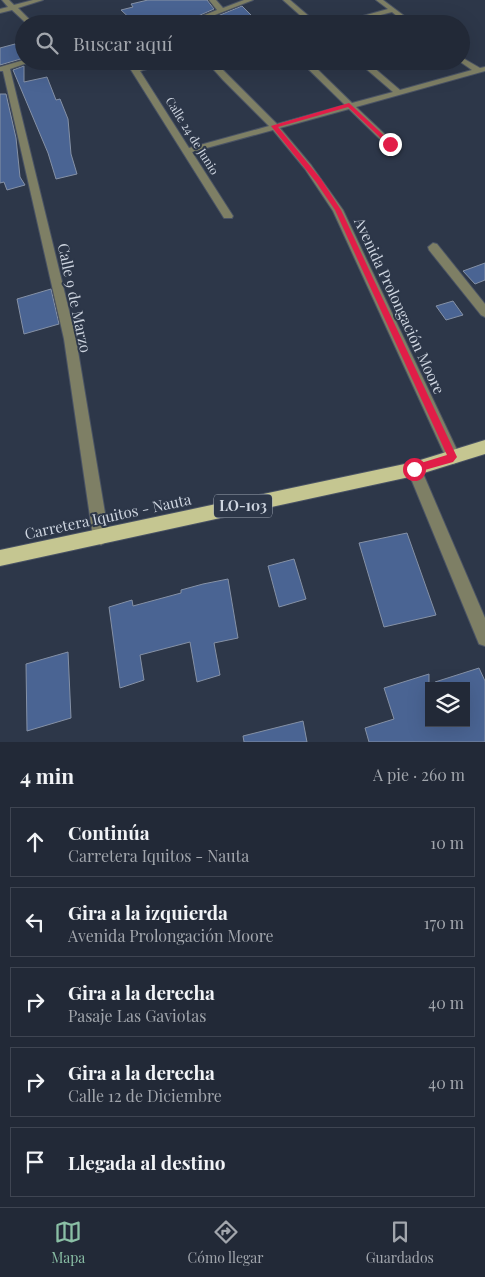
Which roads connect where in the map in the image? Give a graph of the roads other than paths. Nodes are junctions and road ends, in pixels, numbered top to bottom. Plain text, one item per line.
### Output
1 (5, 0) edge
2 (40, 0) edge
3 (212, 0) edge
4 (250, 0) edge
5 (286, 0) edge
6 (379, 0) edge
7 (14, 8) junction
8 (222, 10) junction
9 (393, 10) junction
10 (0, 11) edge
11 (21, 15) edge
12 (209, 15) edge
13 (305, 15) edge
14 (373, 15) edge
15 (400, 15) edge
16 (470, 64) edge
17 (3, 68) edge
18 (135, 70) edge
19 (217, 70) edge
20 (313, 70) edge
21 (372, 70) edge
22 (482, 70) edge
23 (398, 92) junction
24 (349, 105) junction
25 (274, 126) junction
26 (390, 144) dead end
27 (187, 151) junction
28 (228, 216) dead end
29 (433, 247) dead end
30 (485, 312) edge
31 (485, 447) edge
32 (453, 457) junction
33 (414, 469) junction
34 (101, 537) junction
35 (0, 558) edge
36 (485, 638) edge

1 - 7 street
2 - 7 street
3 - 8 street
4 - 8 street
5 - 13 street
6 - 9 street
7 - 10 street
7 - 11 street
8 - 12 street
9 - 14 street
9 - 15 street
16 - 22 street
17 - 34 street, Calle 9 de Marzo
18 - 27 street, Calle 24 de Junio
19 - 25 street, Avenida Prolongación Moore
20 - 24 street
21 - 23 street
22 - 23 street
23 - 24 street
24 - 25 street
24 - 26 street
25 - 27 street
25 - 32 street, Avenida Prolongación Moore
27 - 28 street, Calle 24 de Junio
29 - 30 street
31 - 32 main road, Carretera Iquitos - Nauta / LO-103
32 - 33 main road, Carretera Iquitos - Nauta / LO-103
33 - 34 main road, Carretera Iquitos - Nauta / LO-103
33 - 36 street
34 - 35 main road, Carretera Iquitos - Nauta / LO-103

